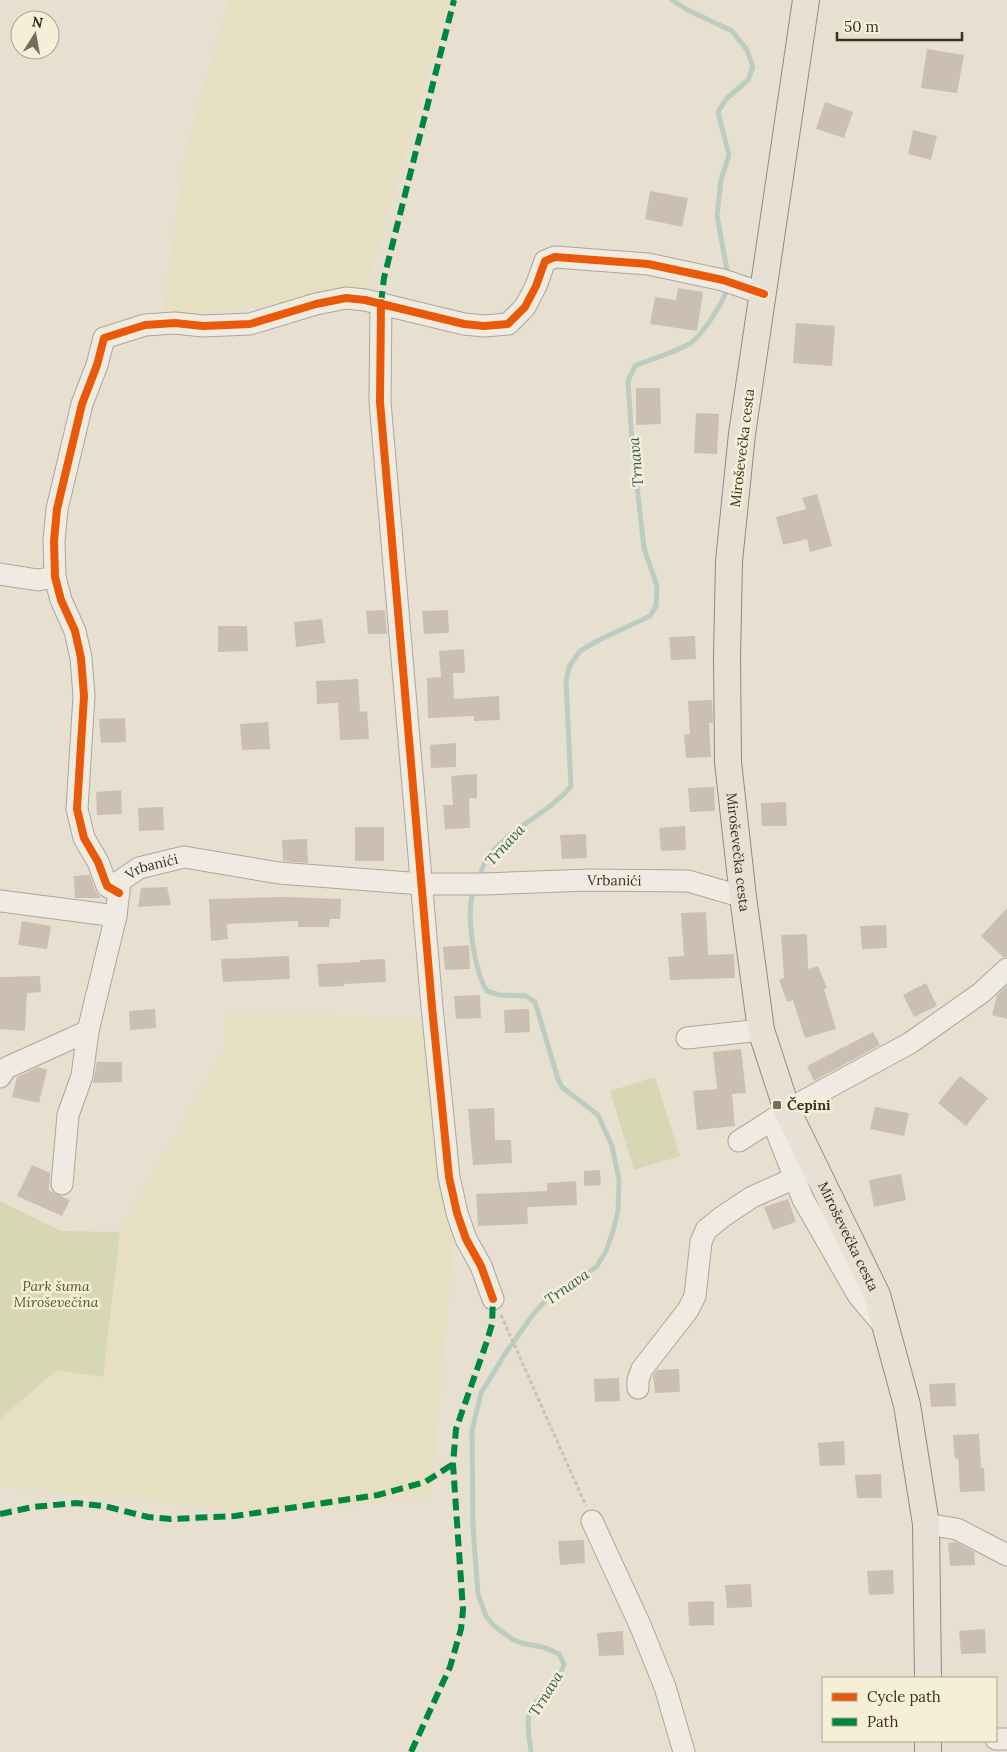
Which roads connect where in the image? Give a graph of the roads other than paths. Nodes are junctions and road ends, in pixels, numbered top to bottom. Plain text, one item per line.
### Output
1 (806, 0) edge
2 (764, 294) junction
3 (381, 303) junction
4 (0, 574) edge
5 (55, 576) junction
6 (422, 884) junction
7 (119, 893) junction
8 (743, 898) junction
9 (0, 901) edge
10 (116, 916) junction
11 (1007, 969) edge
12 (761, 1030) junction
13 (88, 1031) junction
14 (687, 1038) dead end
15 (0, 1077) edge
16 (779, 1115) junction
17 (739, 1141) dead end
18 (795, 1178) junction
19 (62, 1184) dead end
20 (493, 1299) dead end
21 (886, 1328) junction
22 (638, 1388) dead end
23 (592, 1521) road end
24 (926, 1524) junction
25 (1007, 1555) edge
26 (928, 1677) edge
27 (684, 1752) edge

1 - 2 main road, Miroševečka cesta
2 - 3 street
2 - 8 main road, Miroševečka cesta
3 - 5 street
3 - 6 street
4 - 5 street
5 - 7 street
6 - 7 street, Vrbanići
6 - 8 street, Vrbanići
6 - 20 street
7 - 10 street, Vrbanići
8 - 12 main road, Miroševečka cesta
9 - 10 street
10 - 13 street, Vrbanići
11 - 16 street
12 - 14 street
12 - 16 main road, Miroševečka cesta
13 - 15 street
13 - 19 street, Vrbanići
16 - 17 street
16 - 18 street
16 - 21 main road, Miroševečka cesta
18 - 21 street
18 - 22 street
21 - 24 main road, Miroševečka cesta
23 - 27 street
24 - 25 street
24 - 26 main road, Miroševečka cesta

